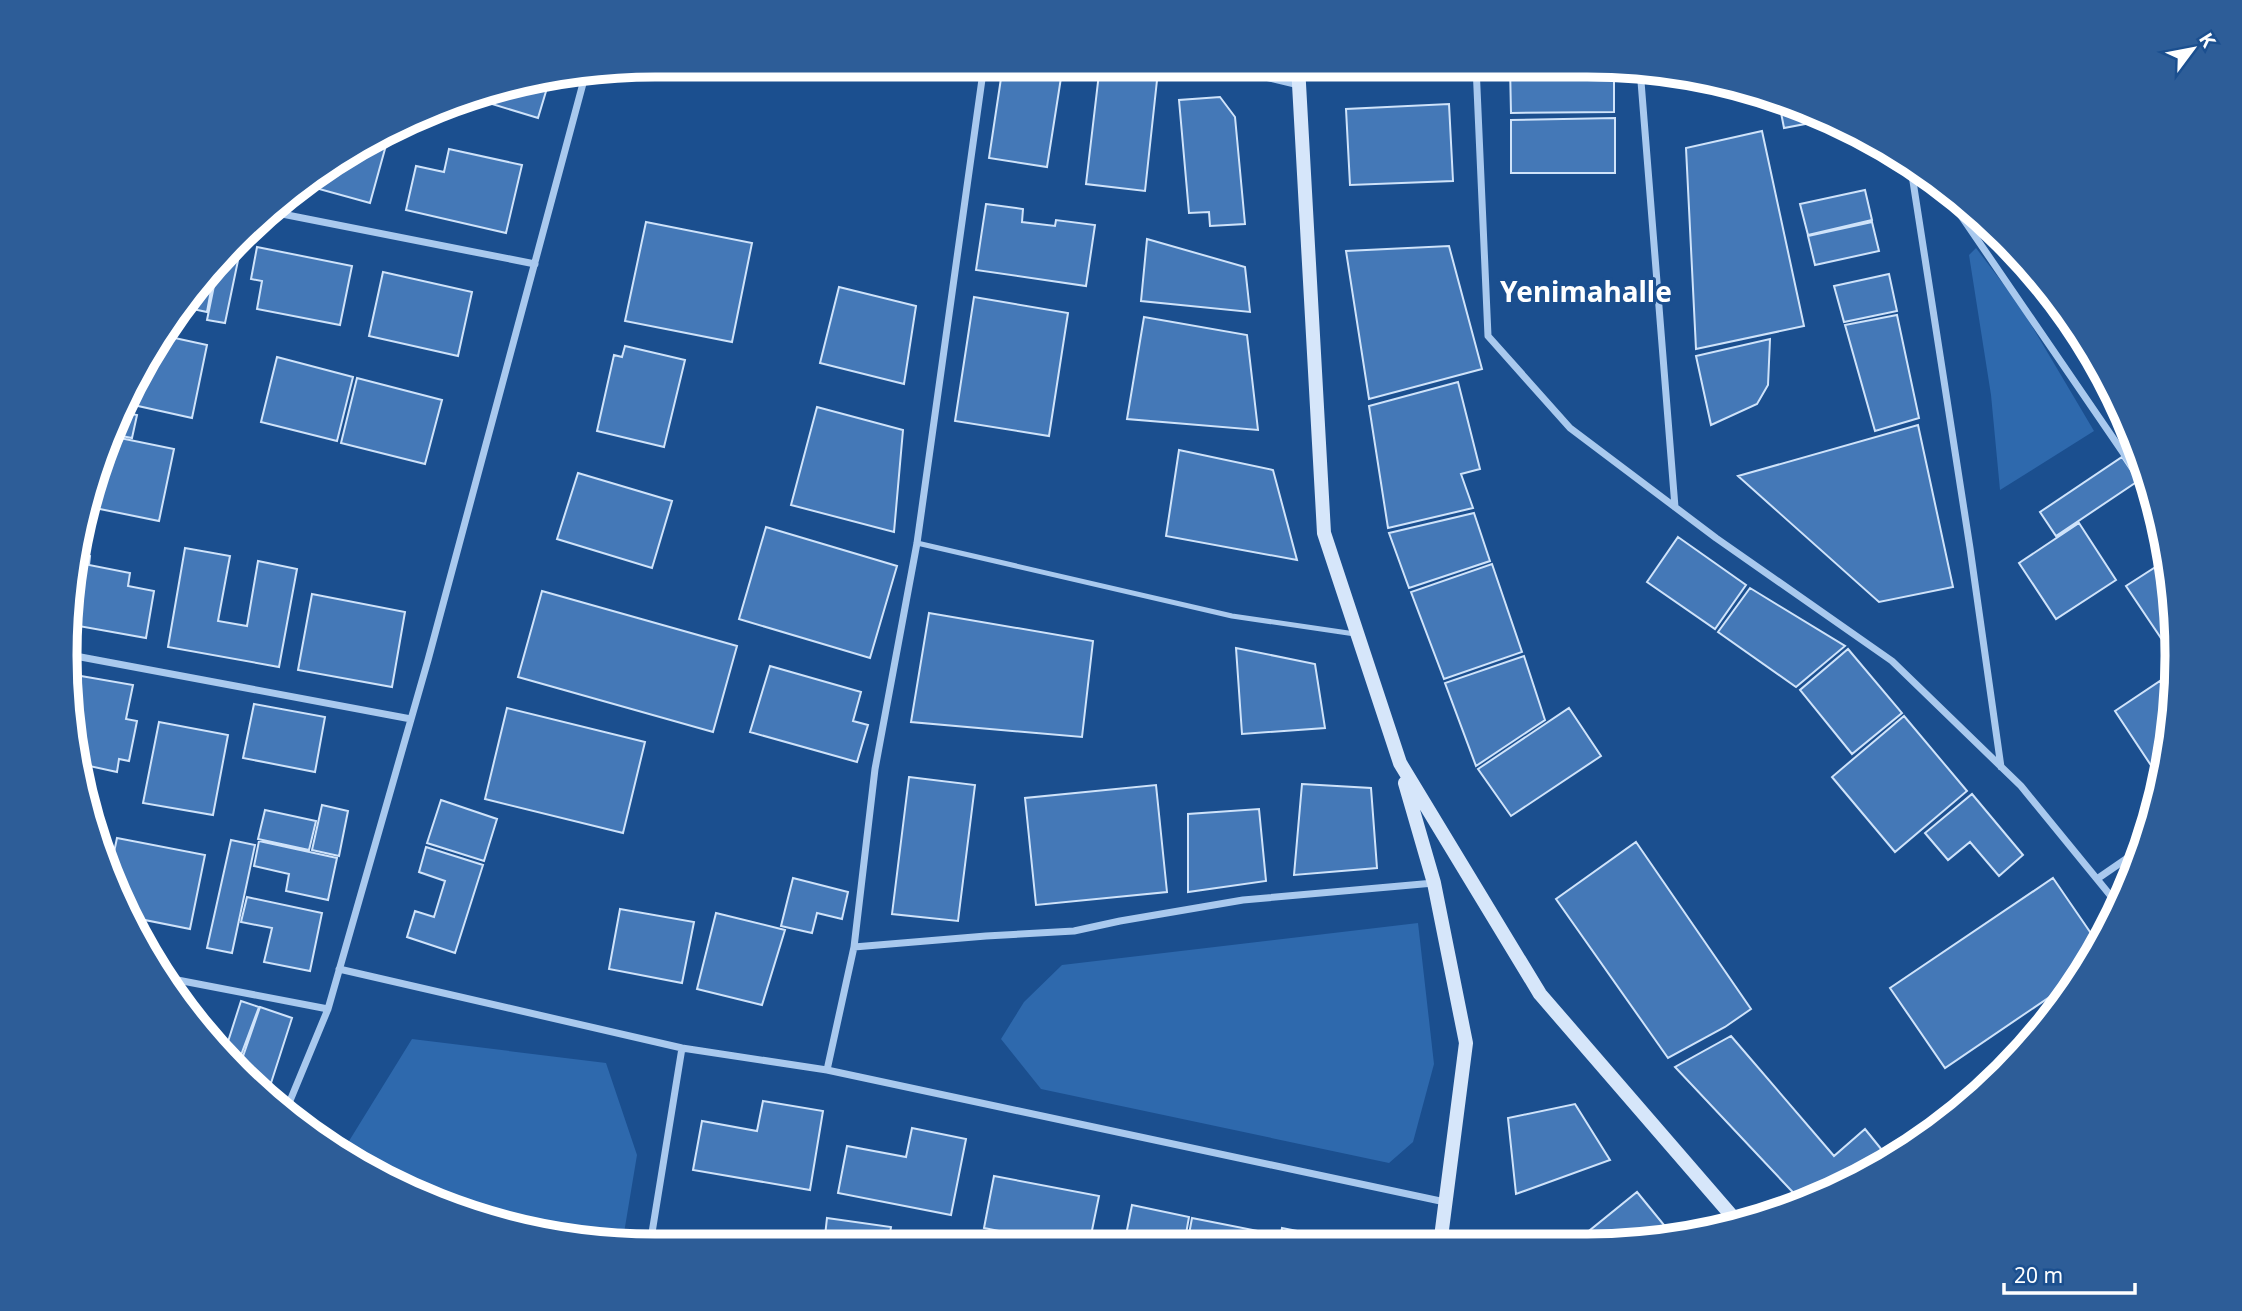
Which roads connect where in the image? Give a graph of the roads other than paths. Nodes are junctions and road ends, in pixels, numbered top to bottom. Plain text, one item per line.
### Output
1 (982, 77) edge
2 (1265, 77) edge
3 (1299, 77) edge
4 (1476, 77) edge
5 (1641, 80) edge
6 (585, 82) edge
7 (1299, 85) junction
8 (1912, 177) edge
9 (282, 214) edge
10 (1960, 215) edge
11 (535, 264) junction
12 (2133, 467) edge
13 (1675, 507) junction
14 (917, 543) junction
15 (1357, 634) junction
16 (77, 656) edge
17 (411, 719) junction
18 (1400, 763) junction
19 (2001, 767) junction
20 (2128, 858) edge
21 (2097, 879) junction
22 (1434, 883) junction
23 (2112, 897) edge
24 (854, 947) junction
25 (339, 969) junction
26 (176, 980) edge
27 (328, 1009) junction
28 (682, 1048) junction
29 (827, 1070) junction
30 (289, 1103) edge
31 (1444, 1202) junction
32 (1731, 1215) edge
33 (652, 1234) edge
34 (1441, 1234) edge

1 - 14 street
2 - 7 street
3 - 7 street
4 - 13 street
5 - 13 street
6 - 11 street
7 - 15 street
8 - 19 street
9 - 11 street
10 - 12 street
11 - 17 street
13 - 19 street
14 - 15 lane
14 - 24 street
15 - 18 street
16 - 17 street
17 - 25 street
18 - 22 street
18 - 32 street
19 - 21 street
20 - 21 street
21 - 23 street
22 - 24 street
22 - 31 street
24 - 29 street
25 - 27 street
25 - 28 street
26 - 27 street
27 - 30 street
28 - 29 street
28 - 33 street
29 - 31 street
31 - 34 street

